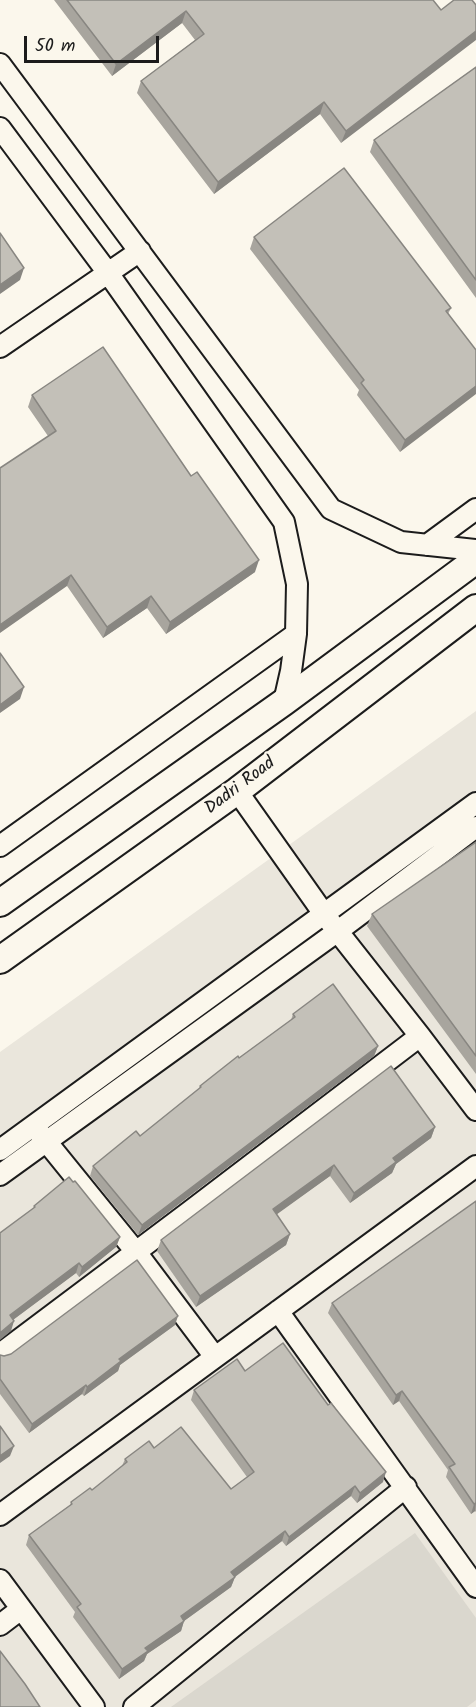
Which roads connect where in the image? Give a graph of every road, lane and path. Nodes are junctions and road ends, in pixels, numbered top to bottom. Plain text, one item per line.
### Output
1 (0, 64) edge
2 (0, 128) edge
3 (140, 251) junction
4 (108, 273) junction
5 (0, 348) edge
6 (476, 509) edge
7 (427, 544) junction
8 (476, 550) edge
9 (476, 560) edge
10 (476, 608) edge
11 (296, 634) junction
12 (284, 702) junction
13 (237, 791) junction
14 (476, 803) edge
15 (476, 827) edge
16 (0, 846) edge
17 (0, 903) edge
18 (324, 914) junction
19 (338, 931) junction
20 (0, 960) edge
21 (420, 1036) junction
22 (476, 1110) edge
23 (40, 1133) junction
24 (0, 1150) edge
25 (476, 1166) edge
26 (0, 1174) edge
27 (136, 1252) junction
28 (278, 1311) junction
29 (0, 1354) edge
30 (215, 1357) junction
31 (406, 1487) junction
32 (0, 1515) edge
33 (0, 1580) edge
34 (476, 1587) edge
35 (21, 1609) junction
36 (0, 1625) edge
37 (94, 1707) edge
38 (134, 1707) edge

1 - 3 street
2 - 4 street
3 - 4 street
3 - 7 street
4 - 5 street
4 - 11 street
6 - 7 street
7 - 8 street
9 - 12 main road
10 - 13 main road, Dadri Road
11 - 12 street
11 - 16 street
12 - 17 main road
13 - 18 street
13 - 20 main road, Dadri Road
14 - 18 street
15 - 19 street
18 - 19 street
18 - 23 street
19 - 21 street
19 - 23 street
21 - 22 street
21 - 27 street
23 - 24 street
23 - 26 street
23 - 27 street
25 - 28 street
27 - 29 street
27 - 30 street
28 - 30 street
28 - 31 street
30 - 32 street
31 - 34 street
31 - 38 street
33 - 35 street
35 - 36 street
35 - 37 street

